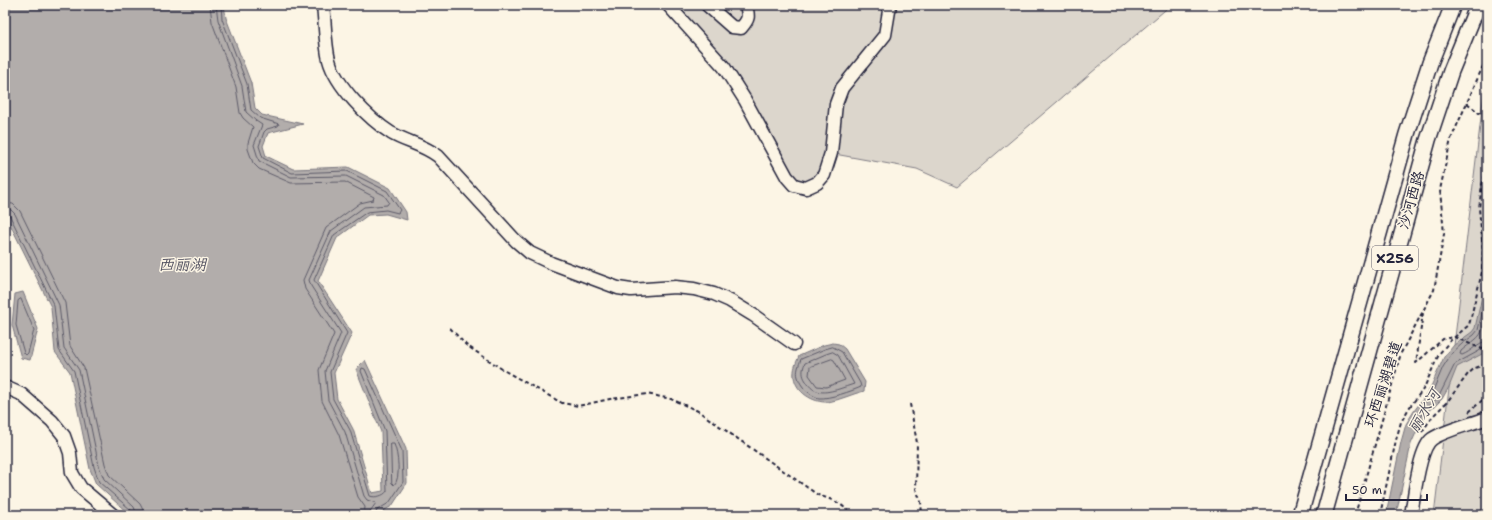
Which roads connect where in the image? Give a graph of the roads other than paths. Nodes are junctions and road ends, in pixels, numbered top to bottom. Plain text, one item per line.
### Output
1 (323, 5) edge
2 (668, 5) edge
3 (707, 5) edge
4 (746, 5) edge
5 (890, 5) edge
6 (1453, 5) edge
7 (1478, 5) edge
8 (794, 344) dead end
9 (5, 387) edge
10 (1487, 418) edge
11 (113, 515) edge
12 (1300, 515) edge
13 (1324, 515) edge
14 (1411, 515) edge

1 - 8 street
2 - 5 street
3 - 4 street
6 - 12 main road, 沙河西路 / X256
7 - 13 main road, 沙河西路 / X256
9 - 11 street
10 - 14 street

